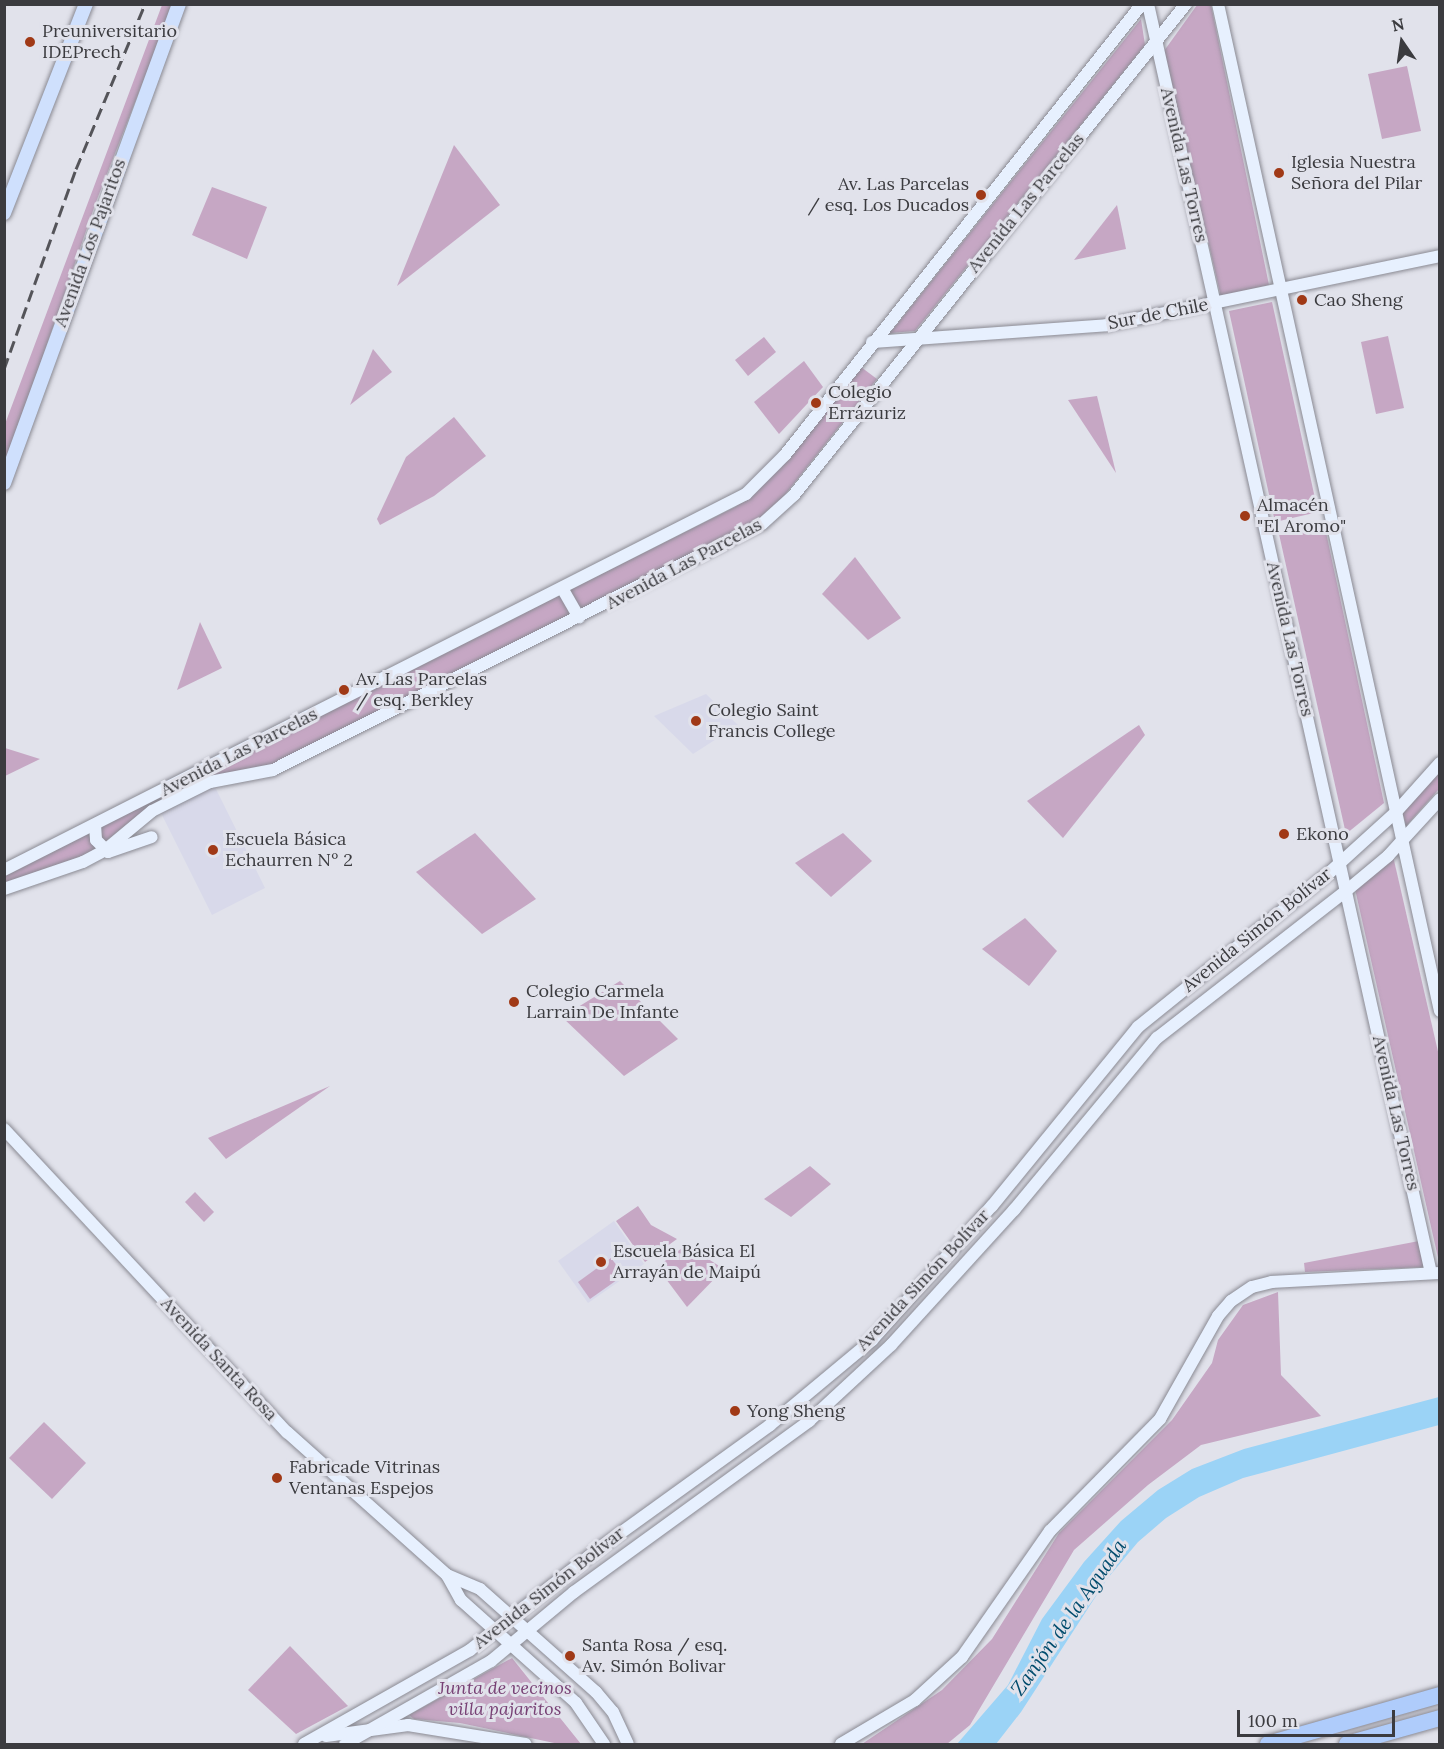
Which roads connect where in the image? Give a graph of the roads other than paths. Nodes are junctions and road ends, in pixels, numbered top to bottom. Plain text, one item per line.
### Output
1 (86, 4) edge
2 (179, 4) edge
3 (1142, 4) edge
4 (1148, 4) edge
5 (1186, 4) edge
6 (1218, 4) edge
7 (1156, 43) junction
8 (4, 213) edge
9 (1440, 256) edge
10 (1279, 290) junction
11 (1215, 303) junction
12 (918, 337) junction
13 (872, 342) junction
14 (4, 483) edge
15 (562, 588) junction
16 (579, 618) junction
17 (235, 755) junction
18 (1440, 764) edge
19 (240, 776) junction
20 (1440, 799) edge
21 (1396, 812) junction
22 (96, 825) junction
23 (152, 837) dead end
24 (1402, 841) junction
25 (104, 851) junction
26 (1340, 863) junction
27 (4, 870) edge
28 (4, 889) edge
29 (1346, 891) junction
30 (1440, 1011) edge
31 (4, 1129) edge
32 (1436, 1273) edge
33 (447, 1575) junction
34 (513, 1617) junction
35 (495, 1631) junction
36 (528, 1631) junction
37 (512, 1645) junction
38 (1440, 1695) edge
39 (1440, 1718) edge
40 (377, 1727) junction
41 (307, 1743) edge
42 (345, 1744) edge
43 (525, 1744) edge
44 (604, 1744) edge
45 (628, 1744) edge
46 (841, 1744) edge
47 (1268, 1744) edge
48 (1347, 1744) edge

1 - 8 main road
2 - 14 main road, Avenida Los Pajaritos
3 - 13 street, Avenida Las Parcelas
4 - 7 street, Avenida Las Torres
5 - 7 street, Avenida Las Parcelas
6 - 10 street
7 - 11 street, Avenida Las Torres
7 - 12 street, Avenida Las Parcelas
9 - 10 street, Sur de Chile
10 - 11 street, Sur de Chile
10 - 21 street
11 - 12 street, Sur de Chile
11 - 26 street, Avenida Las Torres
12 - 13 street, Sur de Chile
12 - 16 street, Avenida Las Parcelas
13 - 15 street, Avenida Las Parcelas
15 - 16 street
15 - 17 street, Avenida Las Parcelas
16 - 19 street, Avenida Las Parcelas
17 - 19 street
17 - 22 street, Avenida Las Parcelas
18 - 21 street, Avenida Simón Bolívar
19 - 25 street, Avenida Las Parcelas
20 - 24 street, Avenida Simón Bolívar
21 - 24 street
21 - 26 street, Avenida Simón Bolívar
22 - 25 street
22 - 27 street, Avenida Las Parcelas
23 - 25 street
24 - 29 street, Avenida Simón Bolívar
24 - 30 street
25 - 28 street, Avenida Las Parcelas
26 - 29 street, Avenida Las Torres
26 - 34 street, Avenida Simón Bolívar
29 - 32 street, Avenida Las Torres
29 - 36 street, Avenida Simón Bolívar
31 - 33 street, Avenida Santa Rosa
32 - 46 street
33 - 34 street, Avenida Santa Rosa
33 - 35 street, Avenida Santa Rosa
34 - 35 street, Avenida Simón Bolívar
34 - 36 street, Avenida Santa Rosa
35 - 37 street, Avenida Santa Rosa
35 - 41 street, Avenida Simón Bolívar
36 - 37 street, Avenida Simón Bolívar
36 - 45 street, Avenida Santa Rosa
37 - 40 street, Avenida Simón Bolívar
37 - 44 street, Avenida Santa Rosa
38 - 47 highway
39 - 48 highway
40 - 41 street
40 - 42 street, Avenida Simón Bolívar
40 - 43 street

